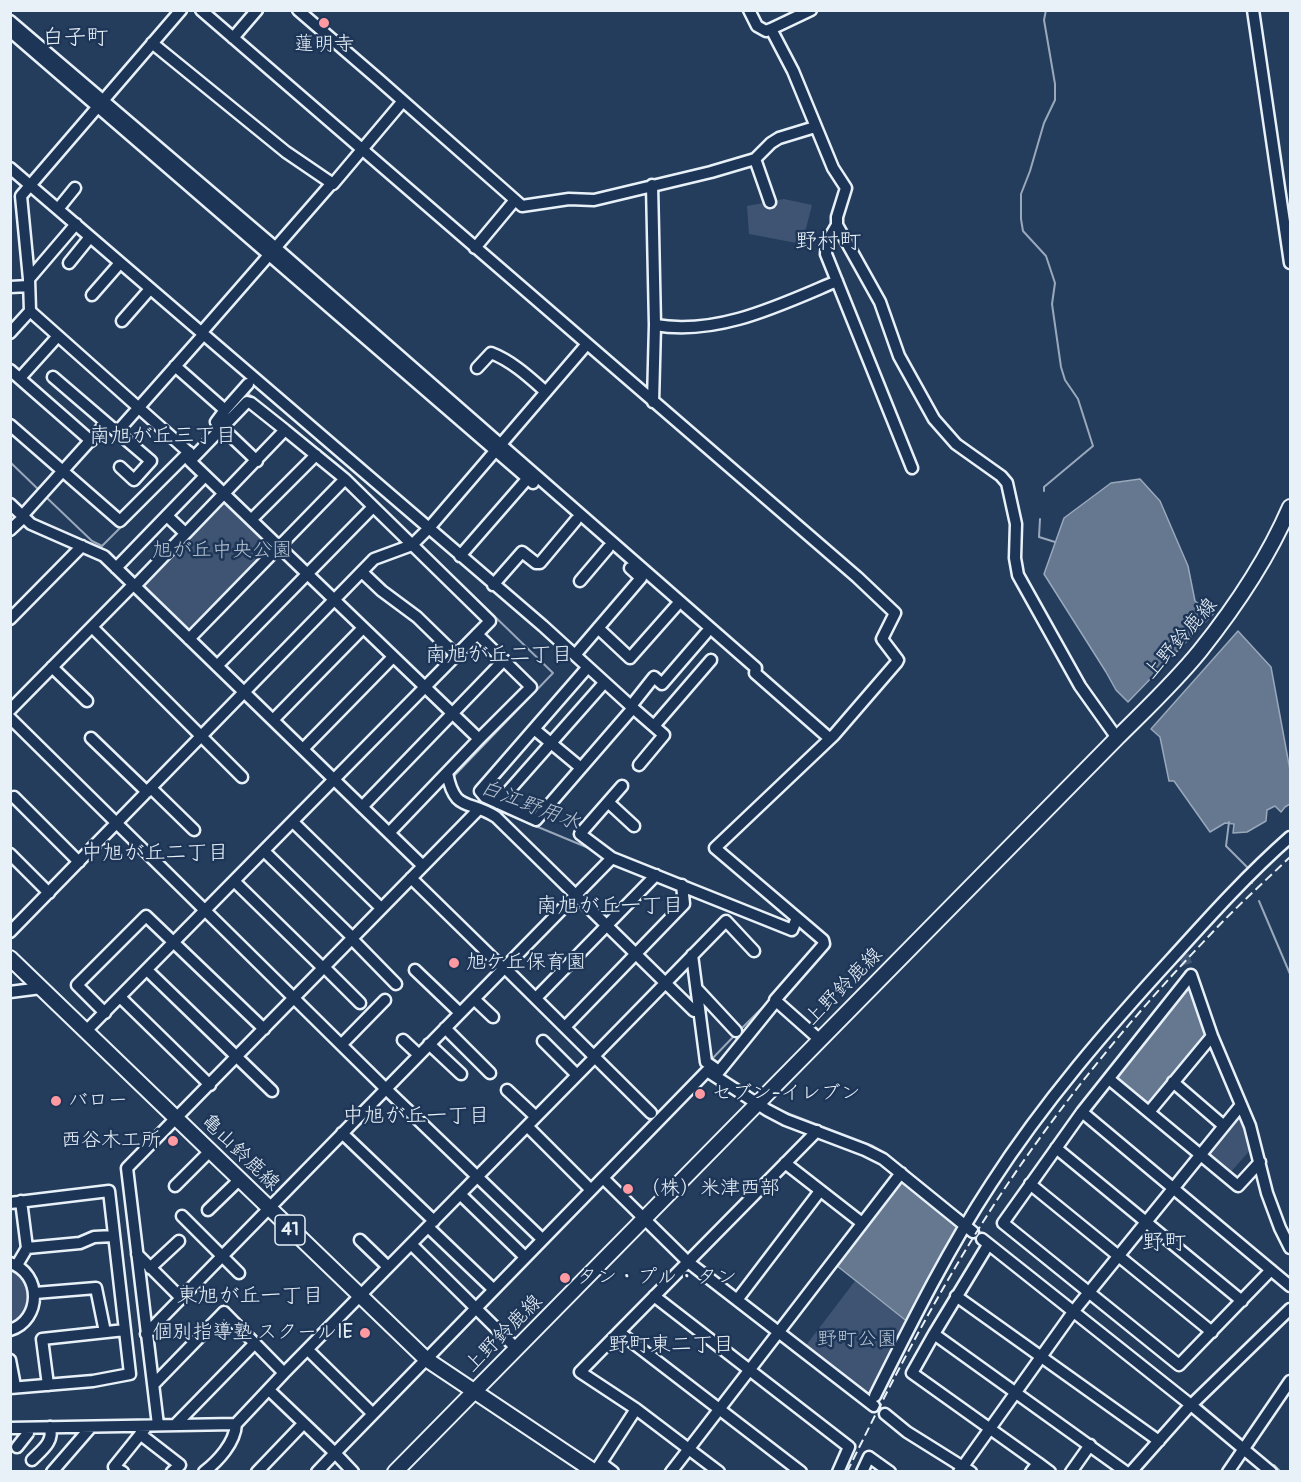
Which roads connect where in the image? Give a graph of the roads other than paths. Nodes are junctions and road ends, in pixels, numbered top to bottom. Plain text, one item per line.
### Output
1 (181, 10) edge
2 (201, 10) edge
3 (257, 10) edge
4 (298, 10) edge
5 (749, 10) edge
6 (812, 10) edge
7 (1253, 10) edge
8 (10, 21) edge
9 (771, 29) junction
10 (10, 31) edge
11 (232, 38) junction
12 (152, 44) junction
13 (403, 101) junction
14 (100, 103) junction
15 (815, 127) junction
16 (362, 150) junction
17 (755, 159) junction
18 (10, 168) edge
19 (332, 183) junction
20 (30, 185) junction
21 (652, 185) junction
22 (75, 188) dead end
23 (515, 200) junction
24 (770, 202) dead end
25 (16, 203) edge
26 (58, 209) junction
27 (76, 224) junction
28 (837, 225) junction
29 (90, 237) junction
30 (475, 248) junction
31 (273, 252) junction
32 (69, 263) dead end
33 (120, 263) junction
34 (1290, 263) edge
35 (837, 281) junction
36 (29, 283) junction
37 (10, 287) edge
38 (150, 289) junction
39 (92, 296) dead end
40 (30, 311) junction
41 (122, 321) dead end
42 (655, 325) junction
43 (10, 333) edge
44 (202, 334) junction
45 (58, 336) junction
46 (587, 344) junction
47 (175, 366) junction
48 (477, 368) dead end
49 (10, 370) edge
50 (53, 377) dead end
51 (20, 378) junction
52 (248, 384) dead end
53 (546, 392) junction
54 (653, 402) junction
55 (139, 408) junction
56 (225, 410) junction
57 (106, 423) junction
58 (10, 424) edge
59 (220, 425) junction
60 (285, 430) junction
61 (117, 432) junction
62 (91, 441) junction
63 (498, 447) junction
64 (191, 454) junction
65 (316, 455) junction
66 (257, 460) junction
67 (120, 467) dead end
68 (912, 468) dead end
69 (64, 470) junction
70 (205, 476) junction
71 (528, 478) junction
72 (345, 480) junction
73 (225, 494) junction
74 (10, 504) edge
75 (373, 507) junction
76 (1290, 507) edge
77 (166, 516) junction
78 (23, 517) junction
79 (252, 519) junction
80 (576, 520) junction
81 (429, 528) junction
82 (10, 530) edge
83 (185, 533) junction
84 (412, 545) junction
85 (82, 546) junction
86 (280, 547) junction
87 (608, 548) junction
88 (460, 556) junction
89 (116, 568) junction
90 (362, 572) junction
91 (307, 573) junction
92 (580, 581) dead end
93 (493, 585) junction
94 (134, 586) junction
95 (335, 600) junction
96 (676, 606) dead end
97 (10, 619) edge
98 (92, 627) junction
99 (363, 628) junction
100 (598, 628) junction
101 (705, 633) dead end
102 (477, 634) junction
103 (189, 639) junction
104 (456, 655) junction
105 (575, 655) junction
106 (393, 657) junction
107 (504, 660) junction
108 (711, 660) dead end
109 (217, 666) junction
110 (52, 667) junction
111 (587, 668) junction
112 (604, 682) junction
113 (424, 687) junction
114 (244, 693) junction
115 (87, 701) dead end
116 (632, 707) junction
117 (10, 710) edge
118 (452, 714) junction
119 (10, 718) edge
120 (273, 720) junction
121 (654, 726) junction
122 (534, 729) junction
123 (201, 737) junction
124 (91, 738) dead end
125 (829, 738) junction
126 (1118, 738) junction
127 (479, 739) junction
128 (551, 743) junction
129 (303, 749) junction
130 (639, 765) dead end
131 (581, 768) junction
132 (447, 773) junction
133 (242, 777) dead end
134 (334, 780) junction
135 (622, 786) dead end
136 (149, 790) junction
137 (14, 797) dead end
138 (485, 797) junction
139 (608, 802) junction
140 (498, 804) junction
141 (362, 807) junction
142 (481, 809) junction
143 (293, 822) junction
144 (116, 824) junction
145 (634, 826) dead end
146 (194, 830) dead end
147 (389, 833) junction
148 (1290, 837) edge
149 (264, 851) junction
150 (10, 855) edge
151 (609, 856) junction
152 (79, 862) junction
153 (423, 866) junction
154 (656, 875) junction
155 (411, 878) junction
156 (234, 881) junction
157 (682, 885) junction
158 (49, 893) junction
159 (576, 895) junction
160 (381, 908) junction
161 (206, 910) junction
162 (797, 918) junction
163 (606, 925) junction
164 (10, 932) edge
165 (353, 938) junction
166 (174, 942) junction
167 (754, 951) dead end
168 (636, 954) junction
169 (692, 955) junction
170 (10, 958) edge
171 (324, 968) junction
172 (504, 968) junction
173 (147, 970) junction
174 (415, 970) dead end
175 (666, 983) junction
176 (396, 984) dead end
177 (41, 988) junction
178 (696, 989) junction
179 (10, 992) edge
180 (120, 997) junction
181 (295, 997) junction
182 (536, 998) junction
183 (474, 999) junction
184 (385, 1000) dead end
185 (777, 1001) junction
186 (360, 1003) dead end
187 (699, 1011) junction
188 (105, 1012) junction
189 (460, 1013) junction
190 (493, 1017) dead end
191 (565, 1027) junction
192 (445, 1028) junction
193 (264, 1029) junction
194 (736, 1031) dead end
195 (86, 1032) junction
196 (1212, 1036) junction
197 (403, 1040) dead end
198 (820, 1040) junction
199 (543, 1041) dead end
200 (342, 1044) junction
201 (429, 1044) junction
202 (419, 1055) junction
203 (594, 1056) junction
204 (236, 1058) junction
205 (490, 1073) dead end
206 (717, 1073) junction
207 (461, 1074) dead end
208 (577, 1075) junction
209 (1109, 1079) junction
210 (1173, 1083) junction
211 (210, 1085) junction
212 (386, 1089) junction
213 (507, 1090) dead end
214 (272, 1091) dead end
215 (758, 1104) junction
216 (1240, 1106) junction
217 (1082, 1112) junction
218 (1149, 1112) junction
219 (536, 1117) junction
220 (656, 1118) junction
221 (176, 1119) junction
222 (527, 1126) junction
223 (1224, 1126) junction
224 (817, 1131) junction
225 (342, 1132) junction
226 (1056, 1148) junction
227 (210, 1151) junction
228 (1201, 1155) junction
229 (1260, 1162) junction
230 (786, 1163) junction
231 (901, 1173) junction
232 (477, 1175) junction
233 (603, 1178) junction
234 (239, 1179) junction
235 (1030, 1184) junction
236 (175, 1186) dead end
237 (589, 1187) junction
238 (1173, 1188) junction
239 (820, 1191) junction
240 (460, 1194) junction
241 (16, 1202) edge
242 (268, 1208) junction
243 (208, 1210) dead end
244 (182, 1216) dead end
245 (644, 1220) junction
246 (1146, 1222) junction
247 (862, 1223) junction
248 (431, 1224) junction
249 (114, 1236) junction
250 (977, 1236) junction
251 (540, 1237) junction
252 (360, 1240) dead end
253 (179, 1241) dead end
254 (411, 1244) junction
255 (27, 1248) junction
256 (1290, 1248) edge
257 (137, 1254) junction
258 (522, 1255) junction
259 (222, 1256) junction
260 (1119, 1256) junction
261 (688, 1262) junction
262 (14, 1264) edge
263 (388, 1267) junction
264 (150, 1268) junction
265 (1271, 1270) junction
266 (239, 1273) dead end
267 (1290, 1286) edge
268 (491, 1287) junction
269 (1089, 1292) junction
270 (35, 1293) junction
271 (654, 1296) junction
272 (956, 1296) junction
273 (359, 1297) junction
274 (181, 1298) junction
275 (737, 1300) junction
276 (1242, 1301) junction
277 (473, 1306) junction
278 (1076, 1309) junction
279 (1290, 1309) edge
280 (10, 1330) edge
281 (125, 1330) junction
282 (105, 1332) junction
283 (619, 1332) junction
284 (778, 1332) junction
285 (1212, 1332) junction
286 (146, 1334) junction
287 (934, 1334) junction
288 (255, 1343) junction
289 (517, 1349) junction
290 (308, 1350) junction
291 (1041, 1357) junction
292 (426, 1359) junction
293 (10, 1360) edge
294 (750, 1370) junction
295 (284, 1373) junction
296 (1290, 1381) edge
297 (154, 1384) junction
298 (48, 1385) junction
299 (13, 1387) edge
300 (269, 1390) junction
301 (474, 1392) junction
302 (1015, 1392) junction
303 (1194, 1402) junction
304 (636, 1409) junction
305 (719, 1409) junction
306 (372, 1413) junction
307 (885, 1414) dead end
308 (237, 1424) junction
309 (303, 1424) junction
310 (175, 1425) junction
311 (50, 1427) junction
312 (91, 1427) junction
313 (10, 1428) edge
314 (28, 1428) junction
315 (148, 1428) junction
316 (990, 1428) junction
317 (1159, 1441) junction
318 (1090, 1445) junction
319 (17, 1447) dead end
320 (1245, 1448) junction
321 (689, 1449) junction
322 (334, 1454) junction
323 (32, 1460) dead end
324 (1034, 1467) edge
325 (597, 1469) edge
326 (116, 1470) edge
327 (964, 1470) edge
328 (52, 1472) edge
329 (172, 1472) edge
330 (204, 1472) edge
331 (257, 1472) edge
332 (317, 1472) edge
333 (353, 1472) edge
334 (395, 1472) edge
335 (614, 1472) edge
336 (671, 1472) edge
337 (719, 1472) edge
338 (801, 1472) edge
339 (838, 1472) edge
340 (862, 1472) edge
341 (890, 1472) edge
342 (1050, 1472) edge
343 (1071, 1472) edge
344 (1129, 1472) edge
345 (1228, 1472) edge
346 (1272, 1472) edge

1 - 12 street
2 - 11 street
3 - 11 street
4 - 13 street
5 - 9 street
6 - 9 street
7 - 34 street
8 - 14 street
9 - 15 street
10 - 14 street
11 - 16 street
12 - 14 street
12 - 19 street
13 - 16 street
13 - 23 street
14 - 20 street
14 - 31 street
15 - 17 street
15 - 28 street
16 - 19 street
16 - 30 street
17 - 21 street
17 - 24 street
18 - 20 street
19 - 31 street
20 - 25 street
20 - 26 street
21 - 23 street
21 - 42 street
22 - 26 street
23 - 30 street
25 - 36 street
26 - 27 street
27 - 29 street
27 - 36 street
28 - 35 street
28 - 126 street
29 - 32 street
29 - 33 street
30 - 46 street
31 - 44 street
31 - 63 street
33 - 38 street
33 - 39 street
35 - 42 street
35 - 68 street
36 - 37 street
36 - 40 street
38 - 41 street
38 - 44 street
40 - 43 street
40 - 45 street
42 - 54 street
44 - 47 street
44 - 81 street
45 - 51 street
45 - 55 street
46 - 53 street
46 - 54 street
47 - 55 street
47 - 56 street
48 - 53 street
49 - 51 street
50 - 57 street
51 - 62 street
52 - 56 street
53 - 63 street
54 - 125 street
55 - 61 street
55 - 64 street
56 - 59 street
57 - 61 street
57 - 62 street
58 - 69 street
59 - 60 street
59 - 64 street
59 - 66 street
60 - 65 street
60 - 66 street
61 - 67 street
62 - 69 street
63 - 71 street
63 - 81 street
63 - 125 street
64 - 69 street
64 - 70 street
65 - 72 street
65 - 79 street
66 - 73 street
69 - 78 street
70 - 73 street
70 - 77 street
71 - 80 street
71 - 88 street
72 - 75 street
72 - 86 street
73 - 79 street
73 - 83 street
74 - 78 street
75 - 84 street
75 - 91 street
76 - 126 main road, 上野鈴鹿線
77 - 83 street
77 - 89 street
78 - 82 street
78 - 85 street
79 - 86 street
80 - 87 street
80 - 93 street
81 - 84 street
81 - 88 street
83 - 94 street
84 - 90 street
84 - 102 street
85 - 89 street
85 - 97 street
86 - 91 street
86 - 103 street
87 - 92 street
87 - 100 street
88 - 93 street
89 - 94 street
90 - 95 street
90 - 104 street
91 - 95 street
91 - 109 street
93 - 105 street
94 - 98 street
94 - 103 street
95 - 99 street
95 - 114 street
96 - 100 street
98 - 110 street
98 - 123 street
99 - 106 street
99 - 120 street
100 - 105 street
101 - 116 street
102 - 104 street
102 - 107 street
103 - 109 street
104 - 113 street
105 - 111 street
106 - 113 street
106 - 129 street
107 - 118 street
107 - 127 street
108 - 121 street
109 - 114 street
110 - 115 street
110 - 117 street
111 - 112 street
111 - 122 street
112 - 116 street
112 - 128 street
113 - 118 street
113 - 134 street
114 - 120 street
114 - 123 street
116 - 121 street
116 - 131 street
118 - 127 street
118 - 141 street
119 - 144 street
120 - 129 street
121 - 130 street
122 - 128 street
122 - 138 street
123 - 133 street
123 - 136 street
124 - 136 street
125 - 162 street
126 - 198 main road, 上野鈴鹿線
127 - 132 street
128 - 131 street
128 - 140 street
129 - 134 street
131 - 140 street
132 - 142 street
132 - 147 street
134 - 141 street
134 - 143 street
135 - 139 street
136 - 144 street
136 - 146 street
137 - 152 street
138 - 140 street
138 - 142 street
139 - 145 street
139 - 151 street
141 - 147 street
142 - 153 street
142 - 159 street
143 - 149 street
143 - 160 street
144 - 152 street
144 - 161 street
147 - 153 street
148 - 250 street
149 - 156 street
149 - 165 street
150 - 158 street
151 - 154 street
151 - 159 street
152 - 158 street
153 - 155 street
154 - 157 street
154 - 163 street
155 - 160 street
155 - 172 street
156 - 161 street
156 - 171 street
157 - 162 street
157 - 168 street
158 - 164 street
159 - 163 street
159 - 172 street
160 - 165 street
161 - 166 street
161 - 181 street
162 - 185 street
163 - 168 street
163 - 182 street
165 - 171 street
165 - 176 street
166 - 173 street
166 - 188 street
166 - 193 street
167 - 169 street
168 - 175 street
168 - 191 street
169 - 175 street
169 - 178 street
170 - 177 main road, 亀山鈴鹿線 / 41
171 - 181 street
171 - 186 street
172 - 182 street
172 - 183 street
173 - 180 street
173 - 204 street
174 - 189 street
175 - 187 street
175 - 203 street
177 - 179 street
177 - 195 main road, 亀山鈴鹿線 / 41
178 - 187 street
178 - 194 street
180 - 188 street
180 - 211 street
181 - 193 street
181 - 200 street
182 - 191 street
183 - 189 street
183 - 190 street
184 - 200 street
185 - 198 street
185 - 206 street
187 - 206 street
188 - 195 street
189 - 192 street
191 - 203 street
192 - 201 street
192 - 205 street
193 - 204 street
195 - 221 main road, 亀山鈴鹿線 / 41
196 - 209 street
196 - 210 street
196 - 216 street
197 - 202 street
198 - 215 main road, 上野鈴鹿線
199 - 208 street
200 - 212 street
201 - 202 street
201 - 207 street
202 - 212 street
203 - 208 street
203 - 220 street
204 - 211 street
204 - 214 street
206 - 215 street
206 - 220 street
208 - 219 street
209 - 217 street
209 - 218 street
210 - 218 street
210 - 223 street
211 - 221 street
212 - 225 street
212 - 232 street
213 - 219 street
215 - 224 street
215 - 245 main road, 上野鈴鹿線
216 - 223 street
216 - 229 street
217 - 226 street
217 - 238 street
218 - 228 street
219 - 222 street
220 - 233 street
221 - 227 main road, 亀山鈴鹿線 / 41
221 - 257 street
222 - 232 street
222 - 237 street
223 - 228 street
224 - 230 street
224 - 231 street
225 - 242 street
225 - 248 street
226 - 235 street
226 - 246 street
227 - 234 main road, 亀山鈴鹿線 / 41
227 - 236 street
228 - 229 street
228 - 238 street
229 - 256 street
230 - 239 street
230 - 261 street
231 - 247 street
231 - 250 street
232 - 240 street
232 - 251 street
233 - 237 street
233 - 245 street
234 - 242 main road, 亀山鈴鹿線 / 41
234 - 243 street
235 - 260 street
235 - 269 street
237 - 251 street
238 - 246 street
238 - 265 street
239 - 247 street
239 - 275 street
240 - 248 street
240 - 258 street
241 - 249 street
241 - 255 street
242 - 259 street
242 - 273 main road, 亀山鈴鹿線 / 41
244 - 259 street
245 - 261 street
245 - 289 main road, 上野鈴鹿線
246 - 260 street
246 - 276 street
247 - 284 street
248 - 254 street
248 - 268 street
249 - 255 street
249 - 281 street
250 - 272 street
250 - 278 street
250 - 284 street
251 - 258 street
252 - 263 street
253 - 264 street
254 - 263 street
254 - 277 street
255 - 262 street
257 - 264 street
257 - 286 street
258 - 268 street
259 - 266 street
259 - 274 street
260 - 269 street
260 - 285 street
261 - 271 street
261 - 275 street
262 - 270 street
263 - 273 street
264 - 274 street
265 - 267 street
265 - 276 street
268 - 277 street
269 - 278 street
269 - 285 street
270 - 280 street
270 - 282 street
271 - 283 street
271 - 294 street
272 - 287 street
272 - 291 street
273 - 290 street
273 - 292 main road, 亀山鈴鹿線 / 41
274 - 286 street
275 - 284 street
276 - 285 street
277 - 289 street
277 - 292 street
278 - 291 street
278 - 303 street
279 - 303 street
281 - 282 street
281 - 298 street
282 - 298 street
283 - 304 street
283 - 305 street
284 - 294 street
286 - 297 street
287 - 302 street
287 - 316 street
288 - 295 street
288 - 297 street
288 - 310 street
289 - 301 main road, 上野鈴鹿線
290 - 295 street
290 - 306 street
291 - 302 street
291 - 317 street
292 - 301 main road, 亀山鈴鹿線 / 41
292 - 306 street
293 - 299 street
294 - 305 street
294 - 339 street
295 - 300 street
296 - 320 street
297 - 315 street
298 - 299 street
300 - 308 street
300 - 309 street
301 - 325 main road, 亀山鈴鹿線 / 41
301 - 334 main road, 上野鈴鹿線
302 - 316 street
302 - 318 street
303 - 317 street
303 - 320 street
304 - 321 street
304 - 325 street
305 - 321 street
305 - 338 street
306 - 322 street
307 - 327 street
308 - 310 street
308 - 330 street
309 - 322 street
309 - 331 street
310 - 315 street
311 - 312 street
311 - 314 street
311 - 323 street
312 - 315 street
312 - 328 street
313 - 314 street
314 - 319 street
315 - 326 street
315 - 329 street
316 - 324 street
316 - 327 street
317 - 344 street
318 - 343 street
318 - 344 street
320 - 345 street
320 - 346 street
321 - 336 street
321 - 337 street
322 - 332 street
322 - 333 street
324 - 342 street
325 - 335 street
340 - 341 street

